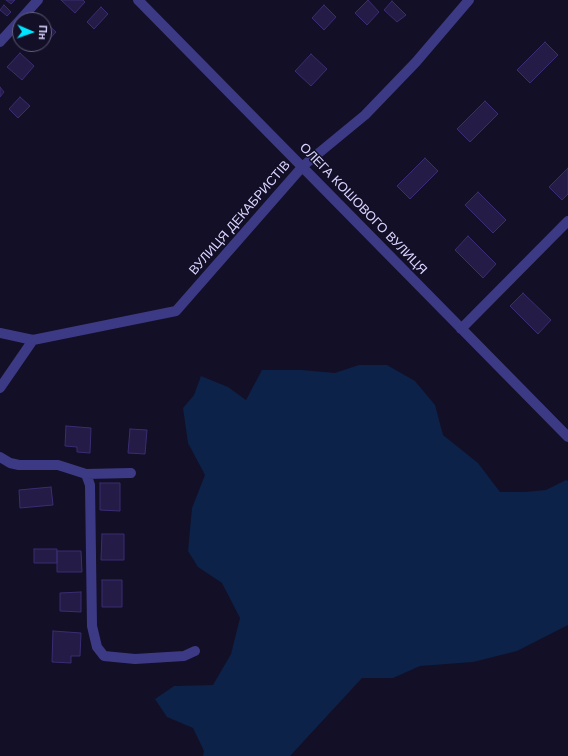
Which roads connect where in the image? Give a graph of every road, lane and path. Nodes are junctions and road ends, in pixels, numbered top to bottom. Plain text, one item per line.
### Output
1 (38, 0) edge
2 (138, 0) edge
3 (469, 0) edge
4 (27, 12) edge
5 (12, 29) edge
6 (0, 42) edge
7 (303, 166) junction
8 (568, 221) edge
9 (461, 329) junction
10 (0, 334) edge
11 (32, 340) junction
12 (0, 388) edge
13 (568, 437) edge
14 (0, 457) edge
15 (131, 473) dead end
16 (86, 474) junction
17 (195, 651) dead end

1 - 4 street
2 - 7 street, ОЛЕГА КОШОВОГО ВУЛИЦЯ
3 - 7 street, ВУЛИЦЯ ДЕКАБРИСТІВ
5 - 6 street
7 - 9 street, ОЛЕГА КОШОВОГО ВУЛИЦЯ
7 - 11 street, ВУЛИЦЯ ДЕКАБРИСТІВ
8 - 9 street
9 - 13 street, ОЛЕГА КОШОВОГО ВУЛИЦЯ
10 - 11 street, ВУЛИЦЯ ДЕКАБРИСТІВ
11 - 12 street
14 - 16 street
15 - 16 street
16 - 17 street

